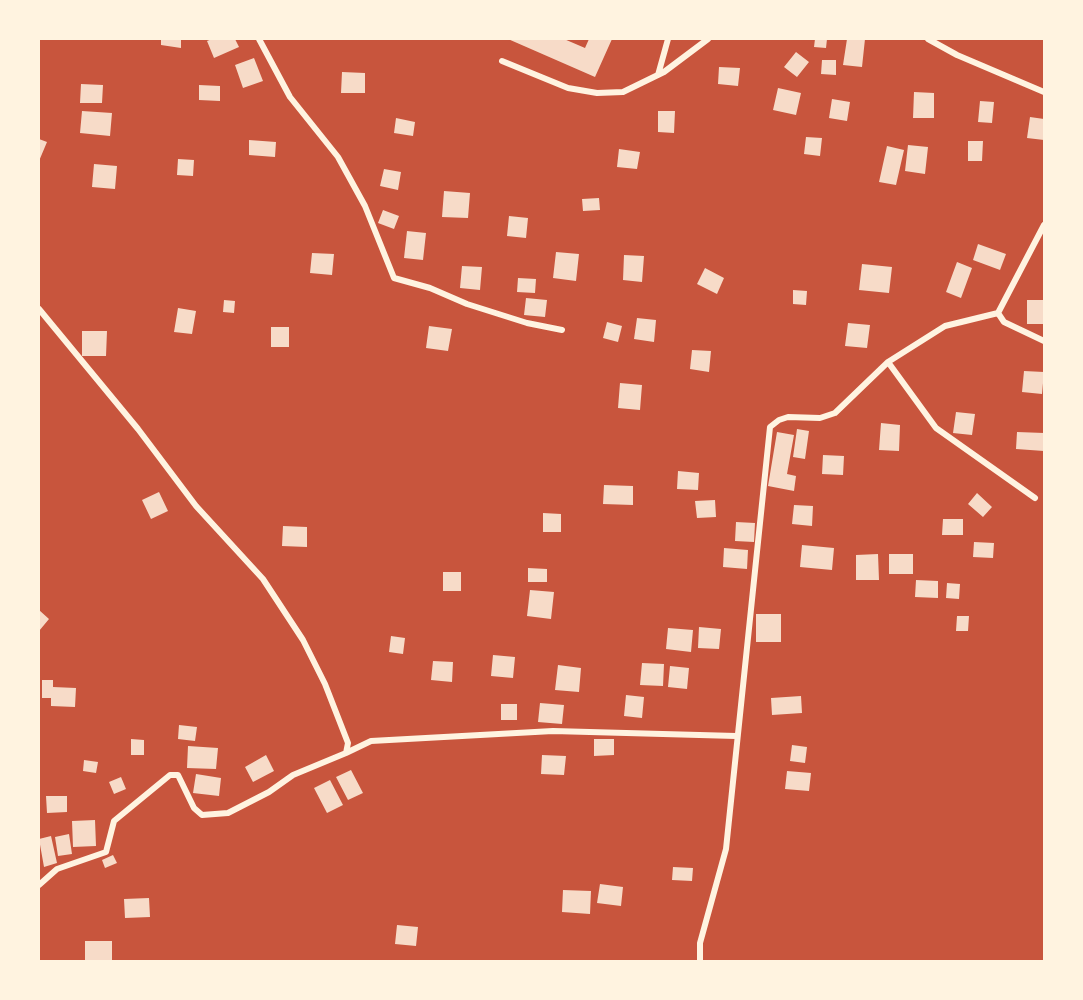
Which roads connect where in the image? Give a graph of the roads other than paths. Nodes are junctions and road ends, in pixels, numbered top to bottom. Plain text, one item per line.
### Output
1 (259, 39) edge
2 (668, 39) edge
3 (708, 39) edge
4 (928, 39) edge
5 (502, 61) dead end
6 (658, 75) junction
7 (1044, 92) edge
8 (1044, 225) edge
9 (39, 309) edge
10 (998, 313) junction
11 (562, 330) dead end
12 (1044, 340) edge
13 (888, 362) junction
14 (1035, 498) dead end
15 (736, 736) junction
16 (346, 753) junction
17 (39, 885) edge
18 (700, 961) edge

1 - 11 street
2 - 6 street
3 - 6 street
4 - 7 street
5 - 6 street
8 - 10 street
9 - 16 street
10 - 12 street
10 - 13 street
13 - 14 street
13 - 15 street
15 - 16 street
15 - 18 street
16 - 17 street

